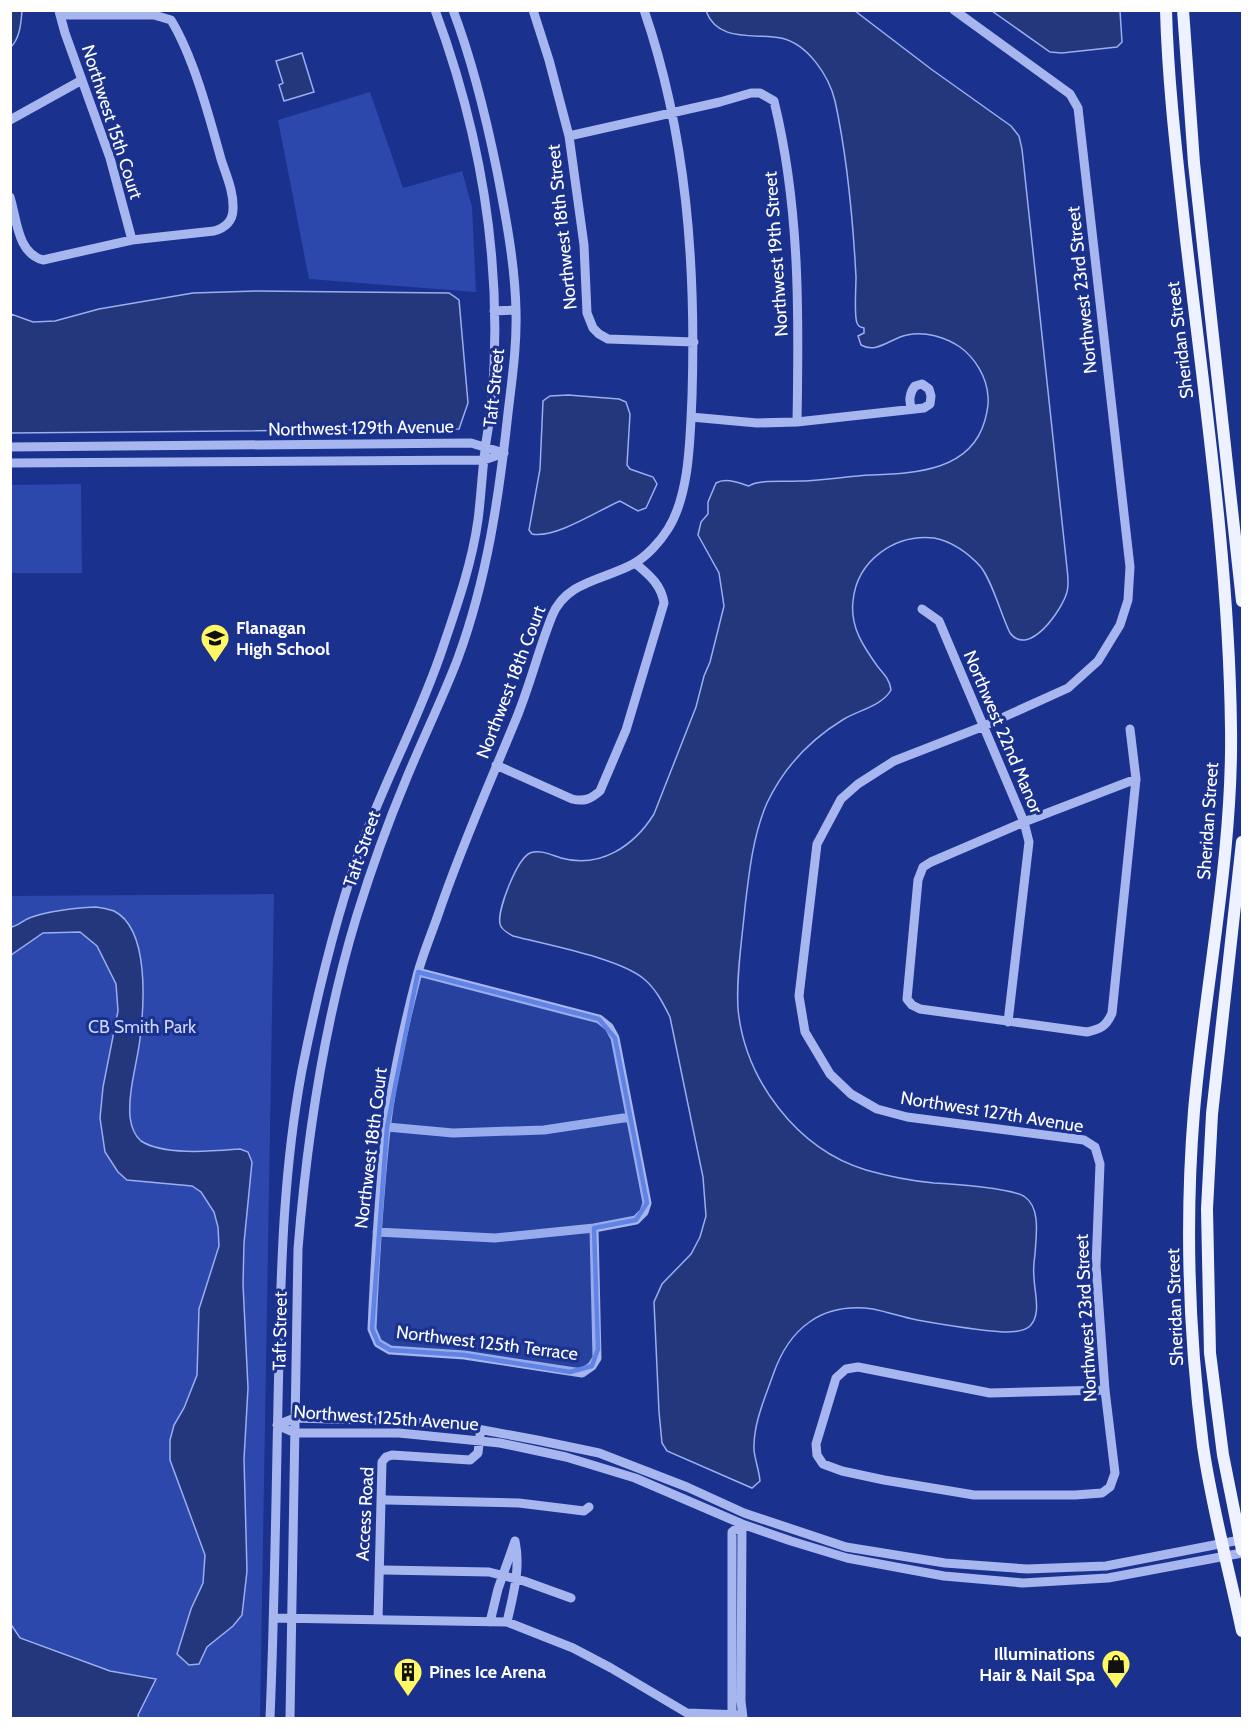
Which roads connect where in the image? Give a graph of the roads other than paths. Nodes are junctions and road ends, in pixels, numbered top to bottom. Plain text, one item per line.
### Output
1 (435, 10) edge
2 (453, 10) edge
3 (533, 10) edge
4 (644, 10) edge
5 (954, 10) edge
6 (1166, 10) edge
7 (1183, 10) edge
8 (61, 12) edge
9 (459, 27) junction
10 (443, 32) junction
11 (82, 80) junction
12 (671, 111) junction
13 (10, 120) edge
14 (569, 136) junction
15 (493, 149) junction
16 (477, 153) junction
17 (10, 197) edge
18 (132, 240) junction
19 (494, 310) junction
20 (516, 310) junction
21 (694, 342) junction
22 (912, 409) dead end
23 (691, 417) junction
24 (797, 422) junction
25 (10, 447) edge
26 (89, 447) junction
27 (485, 447) junction
28 (504, 453) junction
29 (484, 460) junction
30 (10, 463) edge
31 (101, 463) junction
32 (635, 563) junction
33 (1242, 601) edge
34 (922, 609) dead end
35 (421, 705) junction
36 (436, 712) junction
37 (984, 726) junction
38 (1130, 729) dead end
39 (496, 765) junction
40 (1136, 779) junction
41 (841, 799) joint
42 (1024, 822) junction
43 (1242, 842) edge
44 (418, 972) junction
45 (1008, 1022) junction
46 (630, 1117) junction
47 (387, 1127) junction
48 (1095, 1147) joint
49 (594, 1228) junction
50 (376, 1232) junction
51 (378, 1343) joint
52 (1105, 1390) junction
53 (295, 1418) junction
54 (277, 1425) junction
55 (481, 1429) junction
56 (295, 1433) junction
57 (480, 1441) junction
58 (386, 1500) dead end
59 (589, 1506) dead end
60 (741, 1524) junction
61 (1223, 1544) junction
62 (1242, 1548) edge
63 (1226, 1557) junction
64 (384, 1570) dead end
65 (503, 1575) junction
66 (517, 1581) junction
67 (571, 1598) dead end
68 (274, 1618) junction
69 (292, 1618) junction
70 (378, 1620) junction
71 (490, 1622) junction
72 (507, 1622) junction
73 (1242, 1630) edge
74 (732, 1717) edge
75 (743, 1717) edge
76 (270, 1719) edge
77 (290, 1719) edge

1 - 10 street, Taft Street
2 - 9 street, Taft Street
3 - 14 street, Northwest 18th Street
4 - 12 street, Northwest 18th Court
5 - 37 street, Northwest 23rd Street
6 - 61 main road, Sheridan Street
7 - 33 main road, Sheridan Street
8 - 11 street, Northwest 15th Court
8 - 18 street
9 - 10 street
9 - 15 street, Taft Street
10 - 16 street, Taft Street
11 - 13 street
11 - 18 street, Northwest 15th Court
12 - 14 street
12 - 21 street, Northwest 18th Court
12 - 24 street, Northwest 19th Street
14 - 21 street, Northwest 18th Street
15 - 16 street
15 - 20 street, Taft Street
16 - 19 street, Taft Street
17 - 18 street
19 - 20 street
19 - 27 street, Taft Street
20 - 28 street, Taft Street
21 - 23 street, Northwest 18th Court
22 - 24 street
23 - 24 street
23 - 32 street, Northwest 18th Court
25 - 26 street, Northwest 129th Avenue
26 - 27 street, Northwest 129th Avenue
26 - 31 street
27 - 28 street, Northwest 129th Avenue
27 - 29 street, Taft Street
28 - 29 street, Northwest 129th Avenue
28 - 36 street, Taft Street
29 - 31 street, Northwest 129th Avenue
29 - 35 street, Taft Street
30 - 31 street, Northwest 129th Avenue
32 - 39 street, Northwest 18th Court
32 - 39 street
34 - 37 street, Northwest 22nd Manor
35 - 36 street
35 - 54 street, Taft Street
36 - 53 street, Taft Street
37 - 41 street, Northwest 23rd Street
37 - 42 street, Northwest 22nd Manor
38 - 40 street
39 - 44 street, Northwest 18th Court
40 - 42 street
40 - 45 street
41 - 48 street, Northwest 127th Avenue
42 - 45 street, Northwest 22nd Manor
42 - 45 street
43 - 62 main road, Sheridan Street
44 - 46 street
44 - 47 street, Northwest 18th Court
46 - 47 street
46 - 49 street
47 - 50 street, Northwest 18th Court
48 - 52 street, Northwest 23rd Street
49 - 50 street
49 - 51 street, Northwest 125th Terrace
50 - 51 street, Northwest 18th Court
52 - 52 street, Northwest 23rd Street
53 - 54 street, Northwest 125th Avenue
53 - 55 street, Northwest 125th Avenue
53 - 56 street, Taft Street
54 - 56 street, Northwest 125th Avenue
54 - 68 street, Taft Street
55 - 57 street
55 - 61 street, Northwest 125th Avenue
56 - 57 street, Northwest 125th Avenue
56 - 69 street, Taft Street
57 - 60 street, Northwest 125th Avenue
57 - 70 street, Access Road
58 - 59 street
60 - 63 street, Northwest 125th Avenue
60 - 74 street
60 - 75 street
61 - 62 street, Northwest 125th Avenue
61 - 63 main road, Sheridan Street
62 - 63 street, Northwest 125th Avenue
63 - 73 main road, Sheridan Street
64 - 65 street
65 - 66 street
65 - 66 street
65 - 71 street
66 - 67 street
66 - 72 street
68 - 69 street
68 - 76 street, Taft Street
69 - 70 street
69 - 77 street, Taft Street
70 - 71 street
71 - 72 street
72 - 74 street
74 - 75 street

